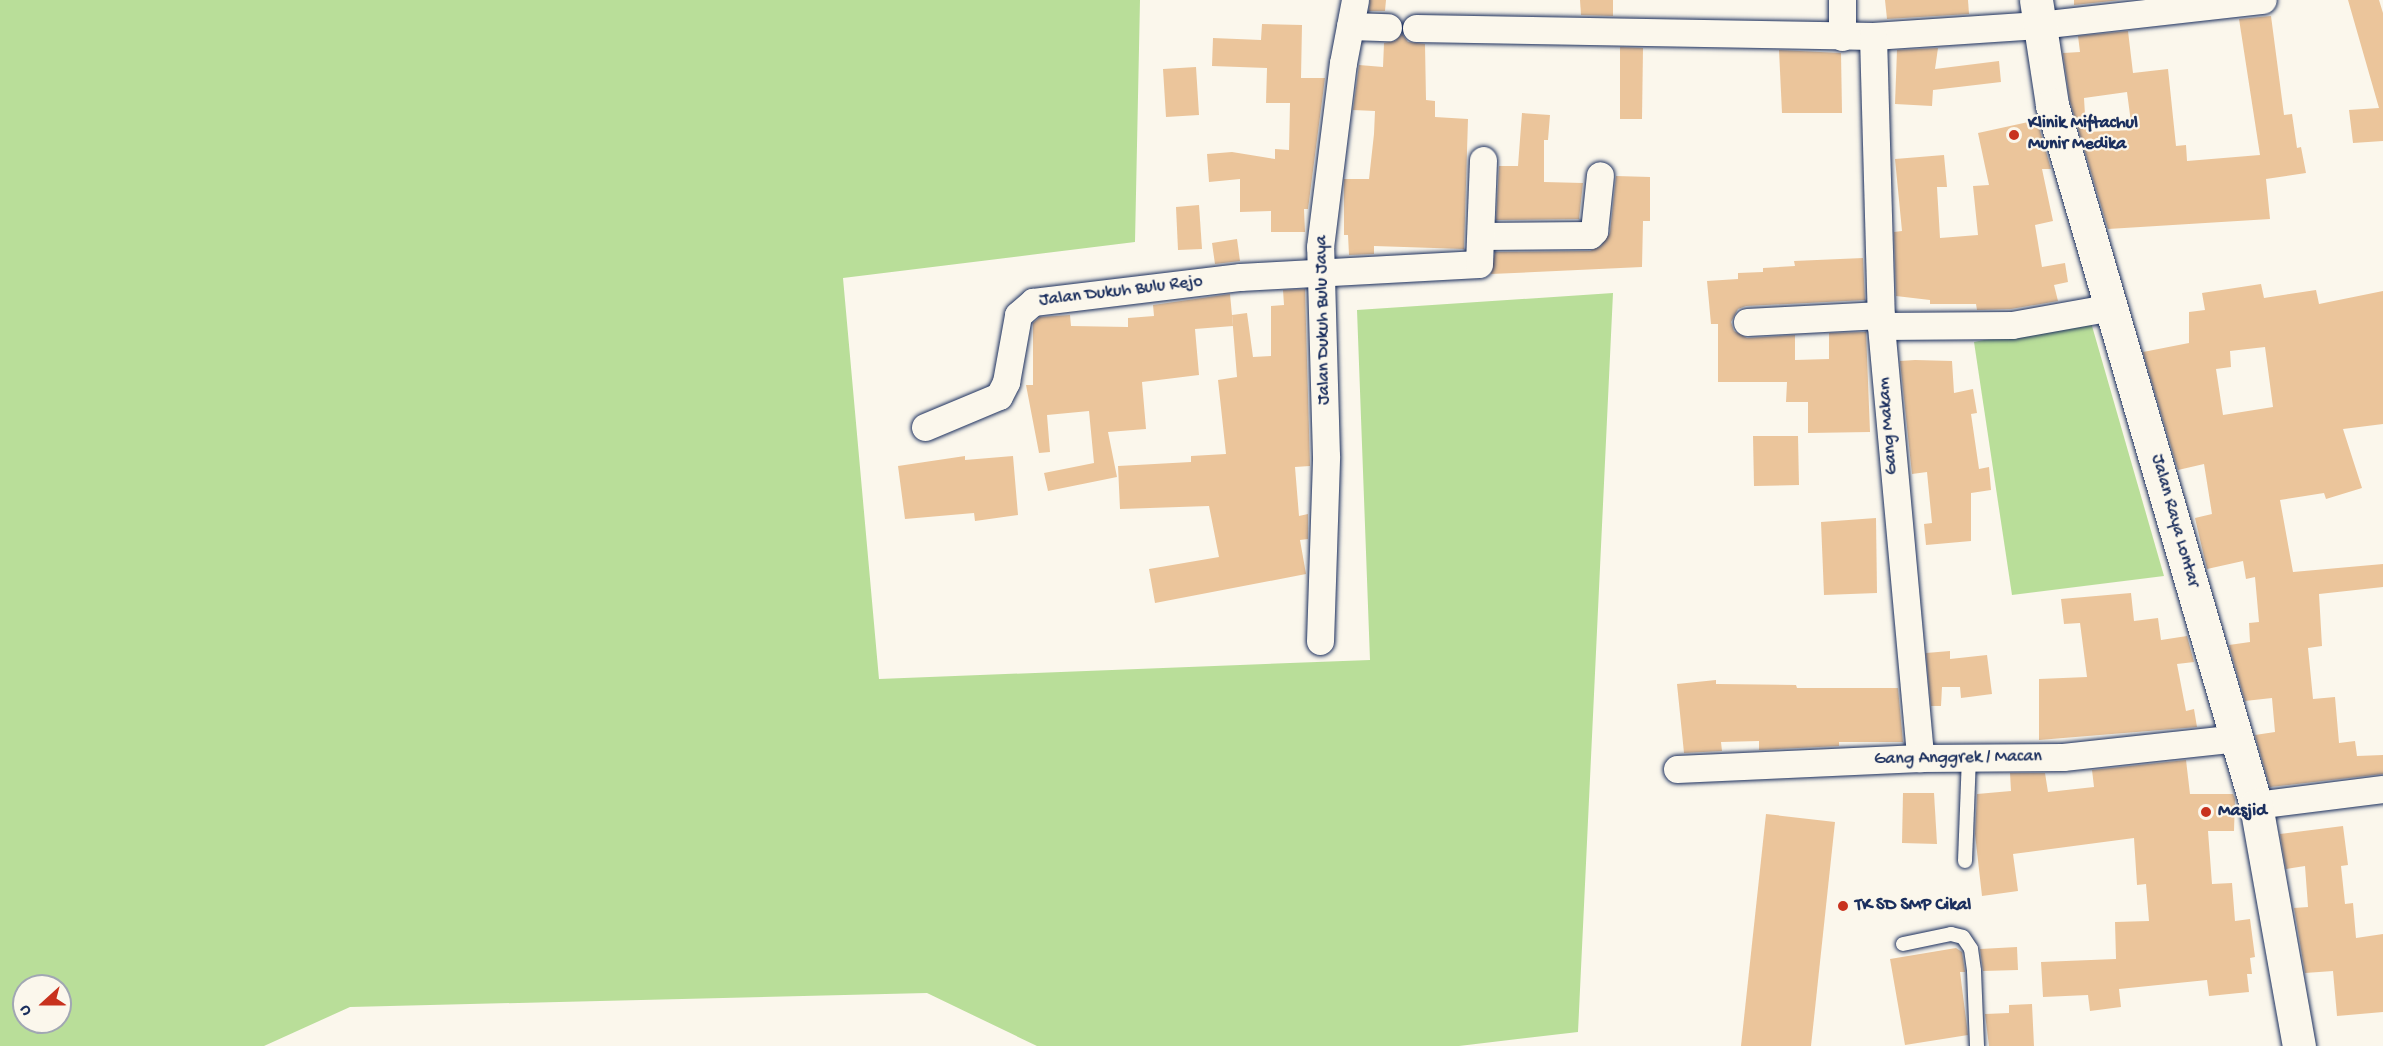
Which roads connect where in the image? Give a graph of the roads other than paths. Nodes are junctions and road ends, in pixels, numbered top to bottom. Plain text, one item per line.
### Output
1 (1842, 0) edge
2 (2263, 0) edge
3 (2038, 12) edge
4 (1353, 13) edge
5 (1388, 27) dead end
6 (1416, 28) dead end
7 (1873, 36) junction
8 (1842, 37) junction
9 (1483, 160) dead end
10 (1600, 175) dead end
11 (1481, 236) junction
12 (1320, 271) junction
13 (2112, 307) junction
14 (1881, 321) junction
15 (1747, 322) dead end
16 (925, 427) dead end
17 (1320, 641) dead end
18 (2238, 738) junction
19 (1920, 758) junction
20 (1969, 758) junction
21 (1677, 769) dead end
22 (2383, 789) edge
23 (2256, 806) junction
24 (1965, 861) dead end
25 (1903, 944) dead end
26 (1977, 1046) edge
27 (2299, 1046) edge

1 - 8 street
2 - 3 street
3 - 7 street
3 - 13 street, Jalan Raya Lontar
4 - 5 street
4 - 12 street, Jalan Dukuh Bulu Jaya
6 - 8 street
7 - 8 street
7 - 14 street, Gang Makam
9 - 11 street
10 - 11 street
11 - 12 street
12 - 16 street, Jalan Dukuh Bulu Rejo
12 - 17 street, Jalan Dukuh Bulu Jaya
13 - 14 street
13 - 18 street, Jalan Raya Lontar
14 - 15 street
14 - 19 street, Gang Makam
18 - 20 street, Gang Anggrek / Macan
18 - 23 street, Jalan Raya Lontar
19 - 20 street, Gang Anggrek / Macan
19 - 21 street, Gang Anggrek / Macan
20 - 24 lane
22 - 23 street
23 - 27 street, Jalan Raya Lontar
25 - 26 lane

